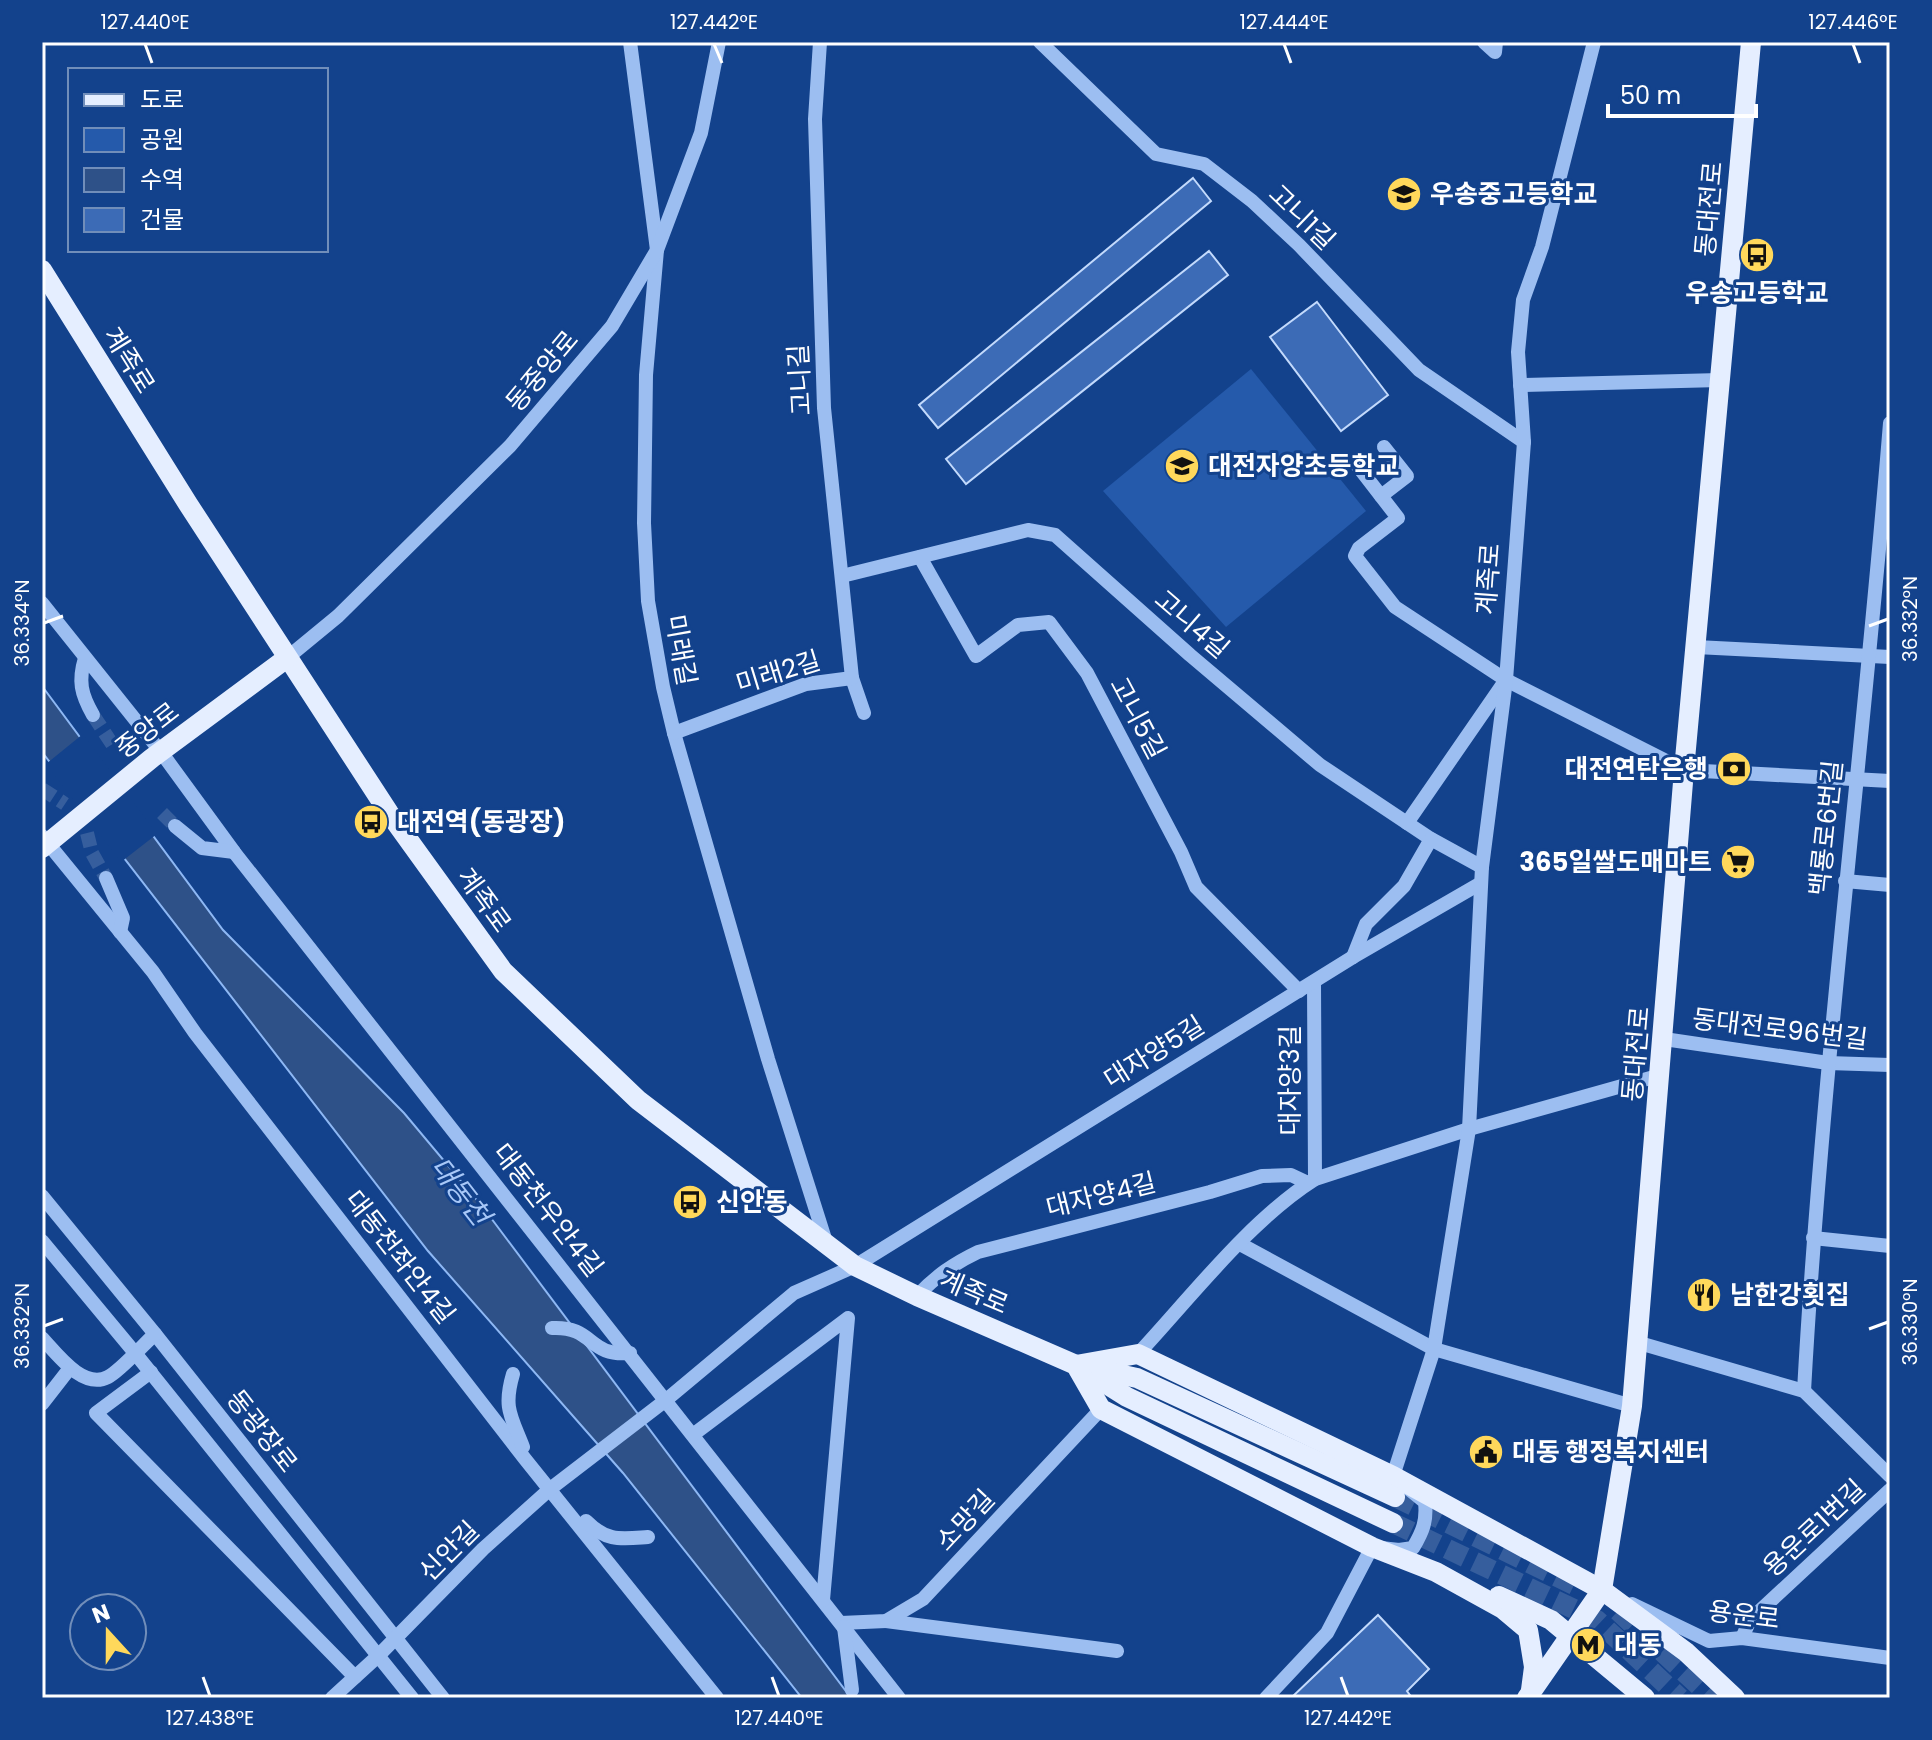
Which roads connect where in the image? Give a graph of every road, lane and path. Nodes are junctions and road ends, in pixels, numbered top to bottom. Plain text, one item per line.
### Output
1 (630, 42) edge
2 (719, 42) edge
3 (820, 42) edge
4 (1040, 42) edge
5 (1484, 42) edge
6 (1496, 42) edge
7 (1594, 42) edge
8 (1751, 42) edge
9 (657, 250) junction
10 (42, 270) edge
11 (1720, 380) junction
12 (1520, 385) junction
13 (1890, 423) edge
14 (1524, 442) junction
15 (1384, 447) dead end
16 (1357, 465) dead end
17 (1381, 496) junction
18 (1886, 532) edge
19 (920, 557) junction
20 (842, 576) junction
21 (42, 603) edge
22 (1696, 647) junction
23 (1868, 656) junction
24 (1890, 657) edge
25 (85, 658) junction
26 (287, 658) junction
27 (852, 678) junction
28 (1506, 680) junction
29 (864, 713) dead end
30 (93, 715) tunnel mouth
31 (674, 733) junction
32 (156, 755) junction
33 (1684, 770) junction
34 (1855, 778) junction
35 (1890, 781) edge
36 (1407, 823) junction
37 (175, 826) tunnel mouth
38 (1431, 839) junction
39 (48, 841) edge
40 (234, 852) junction
41 (1482, 867) junction
42 (106, 878) tunnel mouth
43 (1845, 881) junction
44 (1481, 883) junction
45 (1890, 885) edge
46 (120, 932) junction
47 (1353, 957) junction
48 (1314, 982) junction
49 (1299, 991) junction
50 (1664, 1039) junction
51 (1828, 1063) junction
52 (1890, 1065) edge
53 (1661, 1075) junction
54 (1469, 1129) junction
55 (1311, 1181) junction
56 (42, 1196) edge
57 (1813, 1238) junction
58 (42, 1241) edge
59 (1240, 1244) junction
60 (827, 1246) junction
61 (1890, 1246) edge
62 (855, 1266) junction
63 (917, 1296) junction
64 (552, 1328) dead end
65 (155, 1334) junction
66 (42, 1338) edge
67 (1636, 1342) junction
68 (1434, 1349) junction
69 (135, 1353) junction
70 (630, 1353) junction
71 (1138, 1354) junction
72 (1076, 1365) junction
73 (70, 1368) junction
74 (151, 1372) junction
75 (513, 1374) dead end
76 (1804, 1391) junction
77 (42, 1404) edge
78 (660, 1404) junction
79 (1632, 1406) junction
80 (1101, 1409) junction
81 (694, 1434) junction
82 (525, 1459) junction
83 (1393, 1476) junction
84 (1890, 1476) edge
85 (553, 1486) junction
86 (1890, 1490) edge
87 (1395, 1497) tunnel mouth
88 (1393, 1523) tunnel mouth
89 (648, 1537) dead end
90 (1372, 1547) junction
91 (1436, 1572) junction
92 (1602, 1590) junction
93 (823, 1600) junction
94 (886, 1621) junction
95 (842, 1625) junction
96 (1571, 1635) junction
97 (396, 1638) junction
98 (1742, 1638) junction
99 (1117, 1651) dead end
100 (378, 1656) junction
101 (1890, 1658) edge
102 (355, 1677) junction
103 (852, 1690) dead end
104 (1528, 1696) edge
105 (332, 1698) edge
106 (412, 1698) edge
107 (443, 1698) edge
108 (717, 1698) edge
109 (899, 1698) edge
110 (1266, 1698) edge
111 (1645, 1698) edge
112 (1735, 1698) edge

1 - 9 street, 미래길
2 - 9 street, 동중앙로
3 - 20 street, 고니길
4 - 14 street, 고니1길
5 - 6 street
7 - 12 street, 계족로
8 - 11 main road, 동대전로
9 - 26 street, 동중앙로
9 - 31 street, 미래길
10 - 26 main road, 계족로
11 - 12 street
11 - 22 main road, 동대전로
12 - 14 street, 계족로
13 - 18 street, 백룡로6번길
14 - 28 street, 계족로
15 - 17 street
16 - 17 street
17 - 28 street
18 - 23 street, 백룡로6번길
19 - 20 street, 고니4길
19 - 36 street, 고니4길
19 - 49 street, 고니5길
20 - 27 street, 고니길
21 - 25 street, 대동천우안4길
22 - 23 street
22 - 33 main road, 동대전로
23 - 24 street
23 - 34 street, 백룡로6번길
25 - 30 street
25 - 32 street, 대동천우안4길
26 - 32 main road, 중앙로
26 - 60 main road, 계족로
27 - 29 street, 고니길
27 - 31 street, 미래2길
28 - 33 street
28 - 36 street
28 - 41 street, 계족로
31 - 60 street, 미래길
32 - 39 main road, 중앙로
32 - 40 street, 대동천우안4길
33 - 34 street
33 - 50 main road, 동대전로
34 - 35 street
34 - 43 street, 백룡로6번길
36 - 38 street, 고니4길
37 - 40 street
38 - 41 street, 고니4길
38 - 47 street
39 - 46 street, 대동천좌안4길
40 - 70 street, 대동천우안4길
41 - 44 street, 계족로
42 - 46 street
43 - 45 street
43 - 51 street, 백룡로6번길
44 - 47 street, 대자양5길
44 - 54 street, 계족로
46 - 82 street, 대동천좌안4길
47 - 48 street, 대자양5길
48 - 49 street, 대자양5길
48 - 55 street, 대자양3길
49 - 62 street, 대자양5길
50 - 51 street, 동대전로96번길
50 - 53 main road, 동대전로
51 - 52 street, 동대전로96번길
51 - 57 street, 백룡로6번길
53 - 54 street
53 - 67 main road, 동대전로
54 - 55 street
54 - 68 street, 계족로
55 - 59 street
55 - 63 street, 대자양4길
56 - 65 street, 동광장로
57 - 61 street
57 - 76 street, 백룡로6번길
58 - 69 street, 동광장로
59 - 68 street
59 - 71 street
60 - 62 main road, 계족로
62 - 63 main road, 계족로
62 - 78 street
63 - 72 main road, 계족로
64 - 70 street
65 - 69 street
65 - 97 street, 동광장로
66 - 73 street
67 - 76 street
67 - 79 main road, 동대전로
68 - 79 street
68 - 83 street, 계족로
69 - 73 street
69 - 74 street, 동광장로
70 - 78 street, 대동천우안4길
71 - 72 main road
71 - 83 main road
72 - 80 main road
72 - 87 main road, 계족로
72 - 88 main road, 계족로
73 - 77 street
74 - 100 street, 동광장로
74 - 102 street
75 - 82 street
76 - 84 street
78 - 81 street, 대동천우안4길
78 - 85 street, 신안길
79 - 92 main road, 동대전로
80 - 90 main road
80 - 94 street, 소망길
81 - 93 street, 대동천우안4길
81 - 93 street
82 - 85 street, 대동천좌안4길
83 - 90 street
83 - 92 main road
85 - 89 street
85 - 97 street, 신안길
85 - 108 street, 대동천좌안4길
86 - 98 street, 용운로1번길
90 - 91 main road
90 - 110 street
91 - 96 main road
91 - 104 main road
92 - 96 main road, 동대전로
92 - 98 street, 용운로
92 - 112 main road
93 - 95 street, 대동천우안4길
94 - 95 street, 소망길
94 - 99 street
95 - 103 street
95 - 109 street, 대동천우안4길
96 - 104 main road, 동대전로
96 - 111 main road
97 - 100 street, 신안길
97 - 107 street, 동광장로
98 - 101 street, 용운로
100 - 102 street, 신안길
100 - 106 street, 동광장로
102 - 105 street, 신안길

